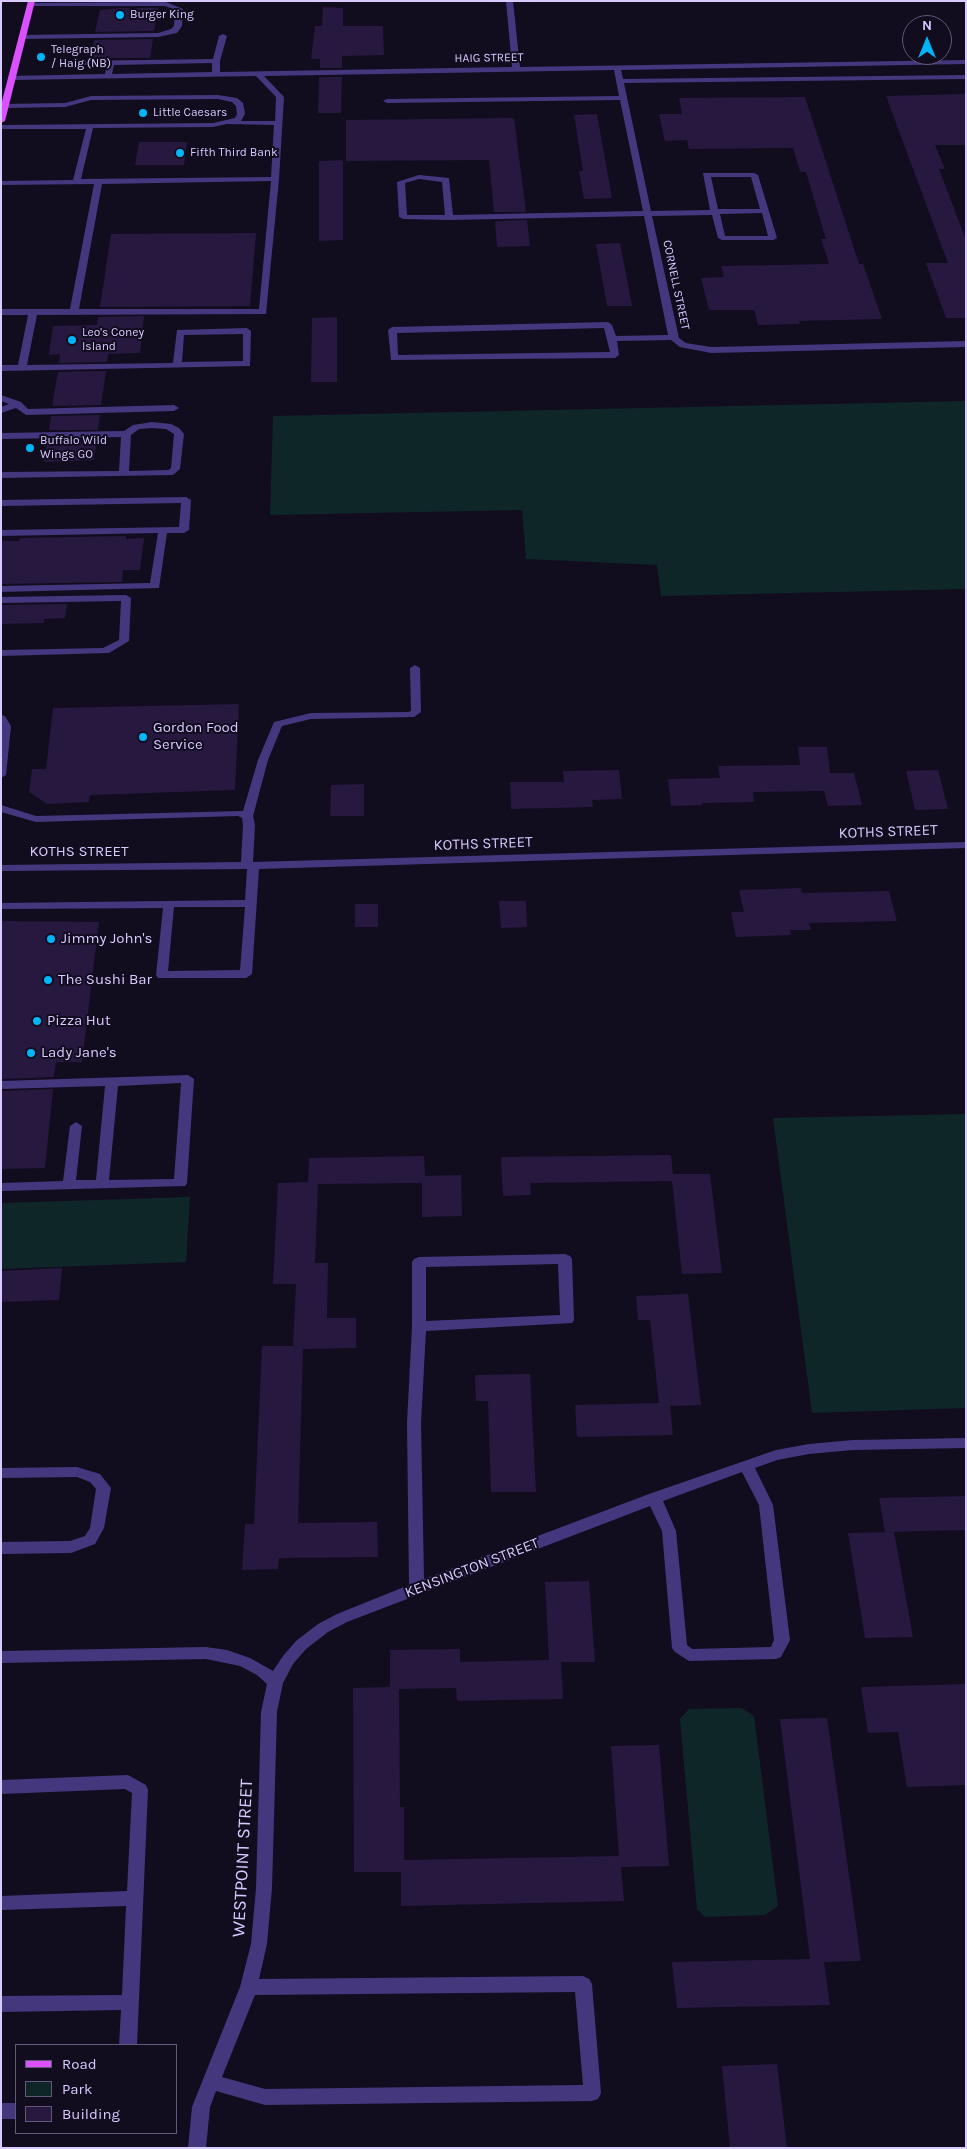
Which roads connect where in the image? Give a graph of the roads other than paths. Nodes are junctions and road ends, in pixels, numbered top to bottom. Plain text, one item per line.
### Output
1 (509, 1) edge
2 (31, 3) edge
3 (223, 36) dead end
4 (22, 37) junction
5 (216, 61) junction
6 (966, 62) edge
7 (72, 63) dead end
8 (111, 63) junction
9 (617, 68) junction
10 (516, 69) junction
11 (216, 74) junction
12 (258, 74) junction
13 (108, 76) junction
14 (966, 77) edge
15 (12, 78) junction
16 (620, 81) junction
17 (623, 98) junction
18 (387, 101) dead end
19 (5, 106) junction
20 (1, 121) edge
21 (227, 123) junction
22 (278, 123) junction
23 (90, 126) junction
24 (1, 127) edge
25 (275, 179) junction
26 (99, 181) junction
27 (76, 182) junction
28 (1, 183) edge
29 (765, 211) junction
30 (714, 212) junction
31 (648, 214) junction
32 (449, 218) junction
33 (1, 312) edge
34 (33, 312) junction
35 (74, 312) junction
36 (673, 337) junction
37 (612, 339) junction
38 (966, 344) edge
39 (177, 365) junction
40 (1, 368) edge
41 (22, 368) junction
42 (1, 398) edge
43 (18, 404) junction
44 (174, 408) dead end
45 (1, 410) edge
46 (126, 434) junction
47 (1, 436) edge
48 (124, 474) junction
49 (1, 475) edge
50 (1, 503) edge
51 (163, 530) junction
52 (1, 533) edge
53 (1, 589) edge
54 (1, 600) edge
55 (1, 653) edge
56 (415, 668) dead end
57 (1, 718) edge
58 (1, 775) edge
59 (1, 808) edge
60 (247, 816) junction
61 (966, 844) edge
62 (250, 865) junction
63 (1, 868) edge
64 (251, 903) junction
65 (169, 904) junction
66 (1, 906) edge
67 (112, 1082) junction
68 (1, 1085) edge
69 (76, 1126) dead end
70 (102, 1184) junction
71 (69, 1185) junction
72 (1, 1187) edge
73 (419, 1326) junction
74 (966, 1443) edge
75 (746, 1465) junction
76 (1, 1474) edge
77 (654, 1498) junction
78 (1, 1548) edge
79 (417, 1588) junction
80 (1, 1657) edge
81 (275, 1682) junction
82 (1, 1788) edge
83 (136, 1898) junction
84 (1, 1904) edge
85 (249, 1987) junction
86 (130, 2002) junction
87 (1, 2004) edge
88 (128, 2044) edge
89 (211, 2082) junction
90 (1, 2111) edge
91 (15, 2111) edge
92 (197, 2148) edge

1 - 10 street
2 - 4 main road
2 - 4 street
3 - 5 street
4 - 15 main road
5 - 8 street
5 - 11 street
6 - 9 street, HAIG STREET
7 - 8 street
8 - 13 street
9 - 10 street, HAIG STREET
9 - 16 street, CORNELL STREET
10 - 12 street, HAIG STREET
11 - 12 street, HAIG STREET
11 - 13 street, HAIG STREET
12 - 22 street
13 - 15 street, HAIG STREET
14 - 16 street
15 - 19 main road
16 - 17 street, CORNELL STREET
17 - 18 street
17 - 31 street, CORNELL STREET
19 - 20 main road
19 - 21 street
21 - 22 street
21 - 23 street
22 - 25 street
23 - 24 street
23 - 27 street
25 - 26 street
25 - 35 street
26 - 27 street
26 - 35 street
27 - 28 street
29 - 30 street
29 - 30 street
29 - 30 street
30 - 31 street
31 - 32 street
31 - 36 street, CORNELL STREET
32 - 32 street
33 - 34 street
34 - 35 street
34 - 41 street
36 - 37 street
36 - 38 street, CORNELL STREET
37 - 37 street
39 - 39 street
39 - 41 street
40 - 41 street
42 - 43 street
43 - 44 street
43 - 45 street
46 - 47 street
46 - 48 street
46 - 48 street
48 - 49 street
50 - 51 street
51 - 52 street
51 - 53 street
54 - 55 street
56 - 60 street
57 - 58 street
59 - 60 street
60 - 62 street
61 - 62 street, KOTHS STREET
62 - 63 street, KOTHS STREET
62 - 64 street
64 - 65 street
64 - 65 street
65 - 66 street
67 - 68 street
67 - 70 street
67 - 70 street
69 - 71 street
70 - 71 street
71 - 72 street
73 - 73 street
73 - 79 street
74 - 75 street, KENSINGTON STREET
75 - 77 street, KENSINGTON STREET
75 - 77 street
76 - 78 street
77 - 79 street, KENSINGTON STREET
79 - 81 street, KENSINGTON STREET
80 - 81 street
81 - 85 street, WESTPOINT STREET
82 - 83 street
83 - 84 street
83 - 86 street
85 - 89 street, WESTPOINT STREET
85 - 89 street
86 - 87 street
86 - 88 street
89 - 92 street, WESTPOINT STREET
90 - 91 street

